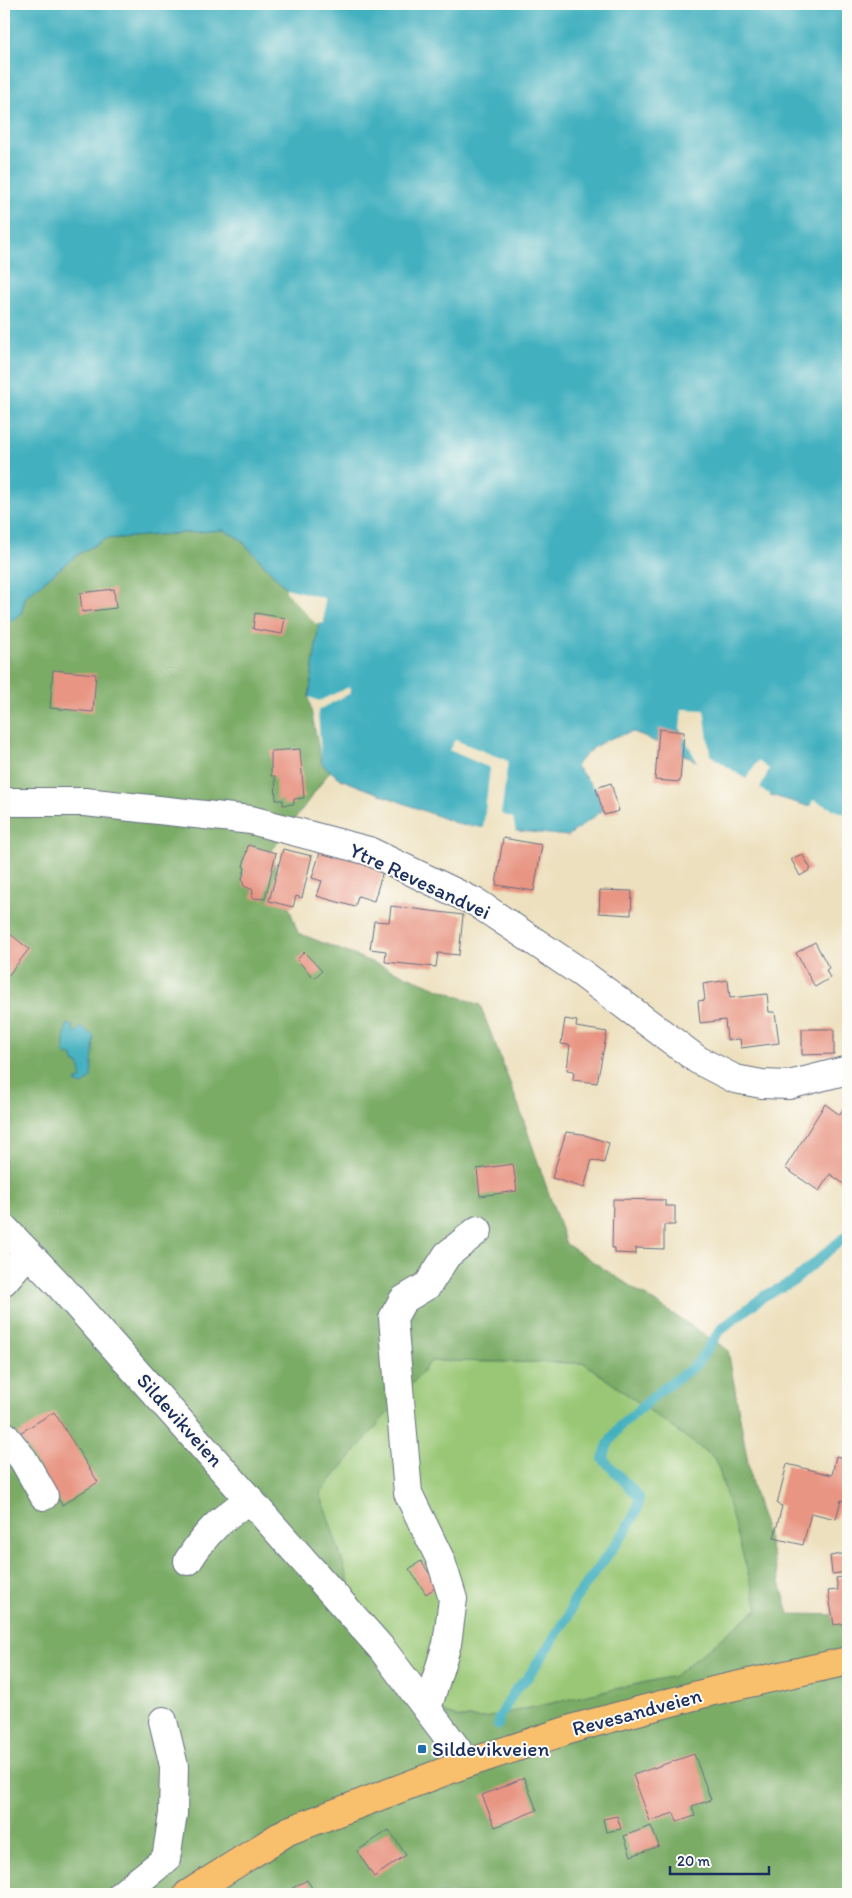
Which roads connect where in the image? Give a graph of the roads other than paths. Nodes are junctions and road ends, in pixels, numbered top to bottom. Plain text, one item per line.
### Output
1 (4, 802) edge
2 (848, 1070) edge
3 (4, 1228) edge
4 (478, 1230) dead end
5 (28, 1253) junction
6 (4, 1281) edge
7 (4, 1435) edge
8 (44, 1496) dead end
9 (250, 1499) junction
10 (188, 1562) dead end
11 (848, 1661) edge
12 (427, 1709) junction
13 (163, 1721) dead end
14 (462, 1765) junction
15 (133, 1891) edge
16 (188, 1894) edge

1 - 2 street, Ytre Revesandvei
3 - 5 street, Sildevikveien
4 - 12 street
5 - 6 street
5 - 9 street, Sildevikveien
7 - 8 street
9 - 10 street
9 - 12 street, Sildevikveien
11 - 14 main road, Revesandveien
12 - 14 street, Sildevikveien
13 - 15 street
14 - 16 main road, Revesandveien

